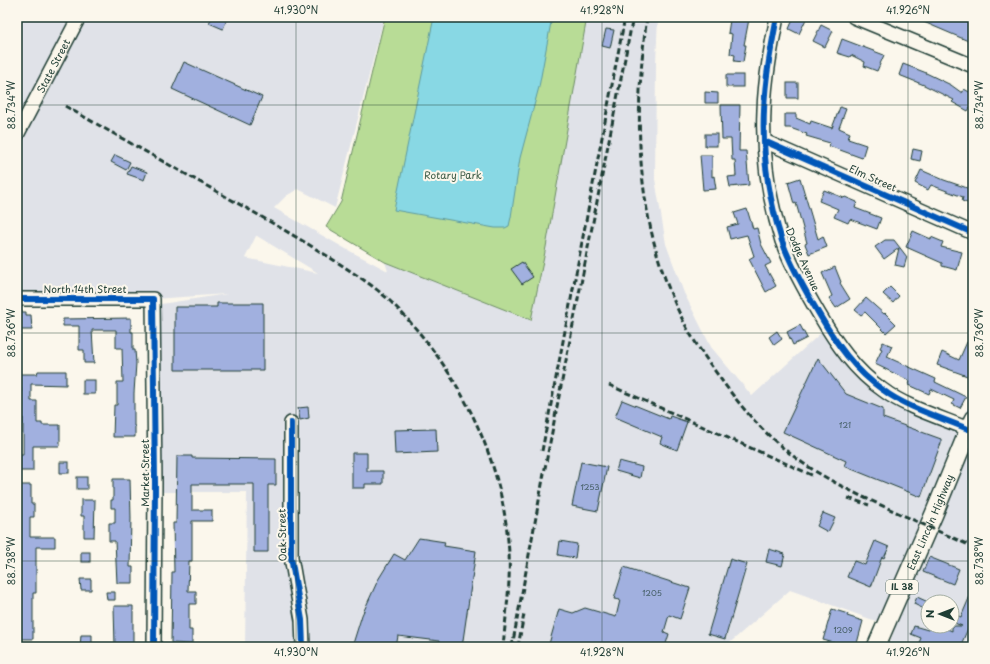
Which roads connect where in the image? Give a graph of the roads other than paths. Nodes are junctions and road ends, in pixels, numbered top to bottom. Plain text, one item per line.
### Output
1 (79, 17) edge
2 (777, 17) edge
3 (854, 17) edge
4 (973, 66) edge
5 (17, 135) edge
6 (764, 141) junction
7 (973, 233) edge
8 (17, 299) edge
9 (153, 299) joint
10 (291, 423) dead end
11 (971, 424) edge
12 (154, 647) edge
13 (303, 647) edge
14 (876, 647) edge

1 - 5 street, State Street
2 - 6 street, Dodge Avenue
3 - 4 street
6 - 7 street, Elm Street
6 - 11 street, Dodge Avenue
8 - 9 street, North 14th Street
9 - 12 street, Market Street
10 - 13 street, Oak Street
11 - 14 main road, East Lincoln Highway / IL 38

